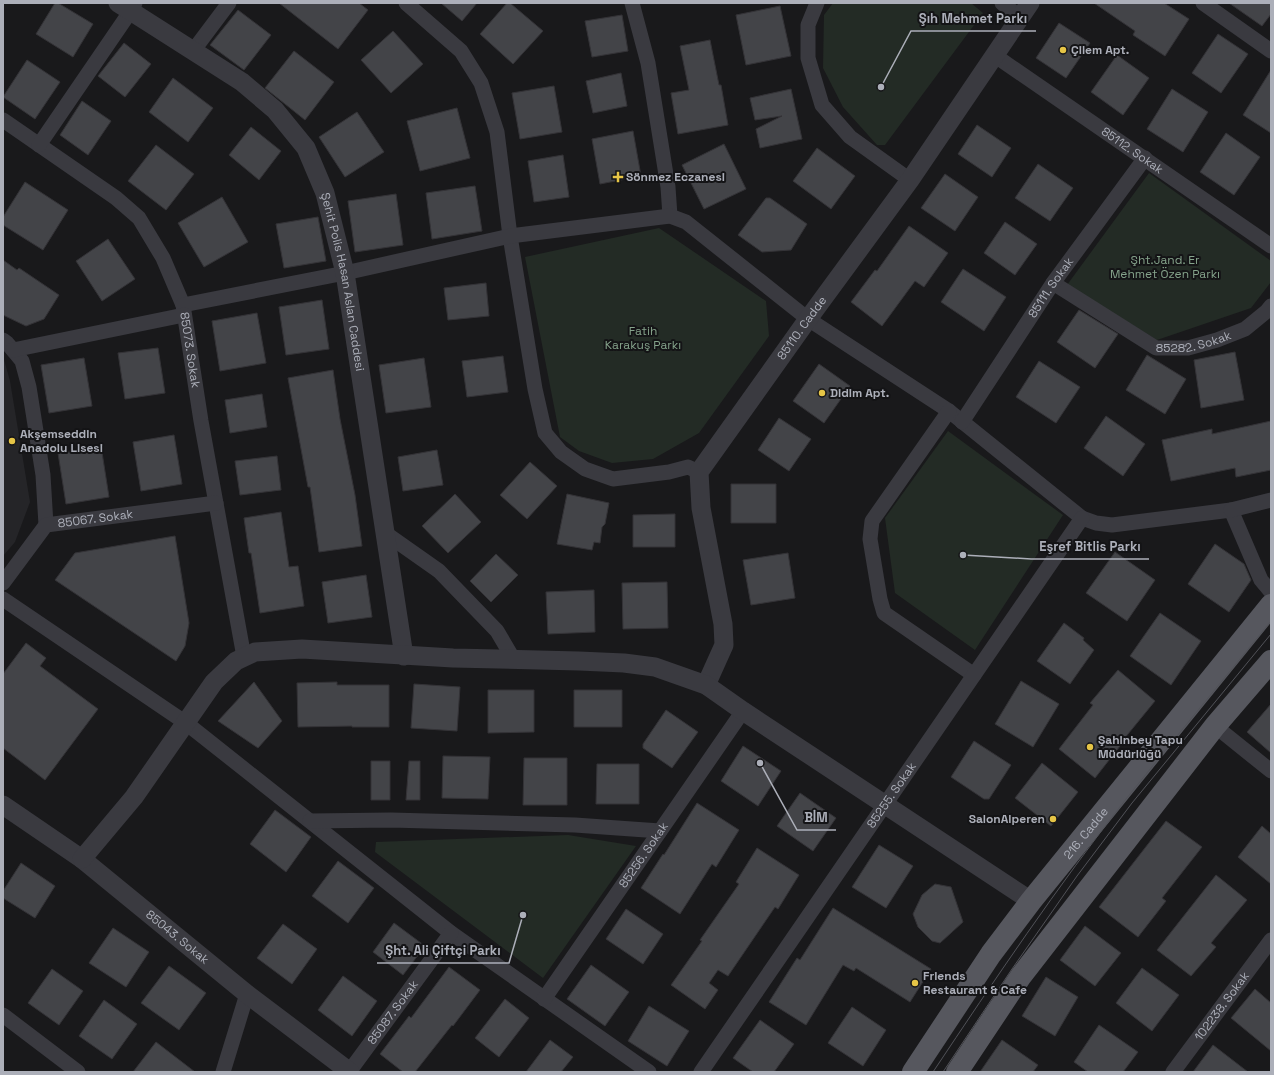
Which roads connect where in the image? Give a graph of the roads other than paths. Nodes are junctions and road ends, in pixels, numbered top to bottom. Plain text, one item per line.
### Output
1 (229, 3) edge
2 (406, 3) edge
3 (632, 3) edge
4 (817, 3) edge
5 (1002, 3) edge
6 (1203, 3) edge
7 (128, 6) edge
8 (1025, 10) edge
9 (193, 50) junction
10 (1271, 51) edge
11 (994, 55) junction
12 (3, 120) edge
13 (39, 145) junction
14 (1145, 158) junction
15 (910, 180) junction
16 (670, 216) junction
17 (510, 236) junction
18 (1271, 246) edge
19 (345, 273) junction
20 (1053, 283) junction
21 (1271, 306) edge
22 (184, 310) junction
23 (808, 319) junction
24 (8, 345) edge
25 (949, 411) junction
26 (962, 422) junction
27 (699, 472) junction
28 (1271, 500) edge
29 (216, 503) junction
30 (1231, 510) junction
31 (1082, 518) junction
32 (46, 525) junction
33 (385, 533) junction
34 (3, 583) edge
35 (1271, 592) edge
36 (3, 599) edge
37 (1271, 605) edge
38 (404, 656) junction
39 (244, 657) junction
40 (514, 660) junction
41 (1271, 661) edge
42 (974, 675) junction
43 (706, 685) junction
44 (743, 711) junction
45 (186, 723) junction
46 (1215, 726) junction
47 (1271, 771) edge
48 (3, 804) edge
49 (886, 805) junction
50 (310, 821) junction
51 (660, 831) junction
52 (82, 859) junction
53 (1031, 901) junction
54 (451, 933) junction
55 (1271, 940) edge
56 (248, 994) junction
57 (544, 999) junction
58 (3, 1016) edge
59 (78, 1072) edge
60 (223, 1072) edge
61 (350, 1072) edge
62 (649, 1072) edge
63 (701, 1072) edge
64 (913, 1072) edge
65 (957, 1072) edge
66 (1173, 1072) edge

1 - 9 street
2 - 17 street
3 - 16 street
4 - 15 street
5 - 8 street
6 - 10 street
7 - 9 street, Şehit Polis Hasan Aslan Caddesi
7 - 13 street
8 - 11 street, 85110. Cadde
9 - 19 street, Şehit Polis Hasan Aslan Caddesi
11 - 14 street, 85112. Sokak
11 - 15 street, 85110. Cadde
12 - 13 street, 85073. Sokak
13 - 22 street, 85073. Sokak
14 - 18 street, 85112. Sokak
14 - 20 street, 85111. Sokak
15 - 23 street, 85110. Cadde
16 - 17 street
16 - 23 street
17 - 19 street
17 - 27 street
19 - 22 street
19 - 33 street, Şehit Polis Hasan Aslan Caddesi
20 - 21 street, 85282. Sokak
20 - 26 street, 85111. Sokak
22 - 24 street
22 - 29 street, 85073. Sokak
23 - 25 street
23 - 27 street, 85110. Cadde
24 - 32 street
25 - 26 street
25 - 42 street
26 - 31 street
27 - 43 street
28 - 30 street
29 - 32 street, 85067. Sokak
29 - 39 street, 85073. Sokak
30 - 31 street
30 - 35 street
31 - 42 street, 85255. Sokak
32 - 34 street, 85067. Sokak
33 - 38 street, Şehit Polis Hasan Aslan Caddesi
33 - 40 street
36 - 45 street
37 - 53 main road, 216. Cadde
38 - 39 street
38 - 40 street
39 - 45 street
40 - 43 street
41 - 46 main road
42 - 49 street, 85255. Sokak
43 - 44 street
44 - 49 street
44 - 51 street, 85256. Sokak
45 - 50 street
45 - 52 street
46 - 47 street
46 - 65 main road
48 - 52 street, 85043. Sokak
49 - 53 street
49 - 63 street, 85255. Sokak
50 - 51 street
50 - 54 street
51 - 57 street, 85256. Sokak
52 - 56 street, 85043. Sokak
53 - 64 main road, 216. Cadde
54 - 57 street
54 - 61 street, 85087. Sokak
55 - 66 street, 102238. Sokak
56 - 60 street
56 - 61 street, 85043. Sokak
57 - 62 street
58 - 59 street

